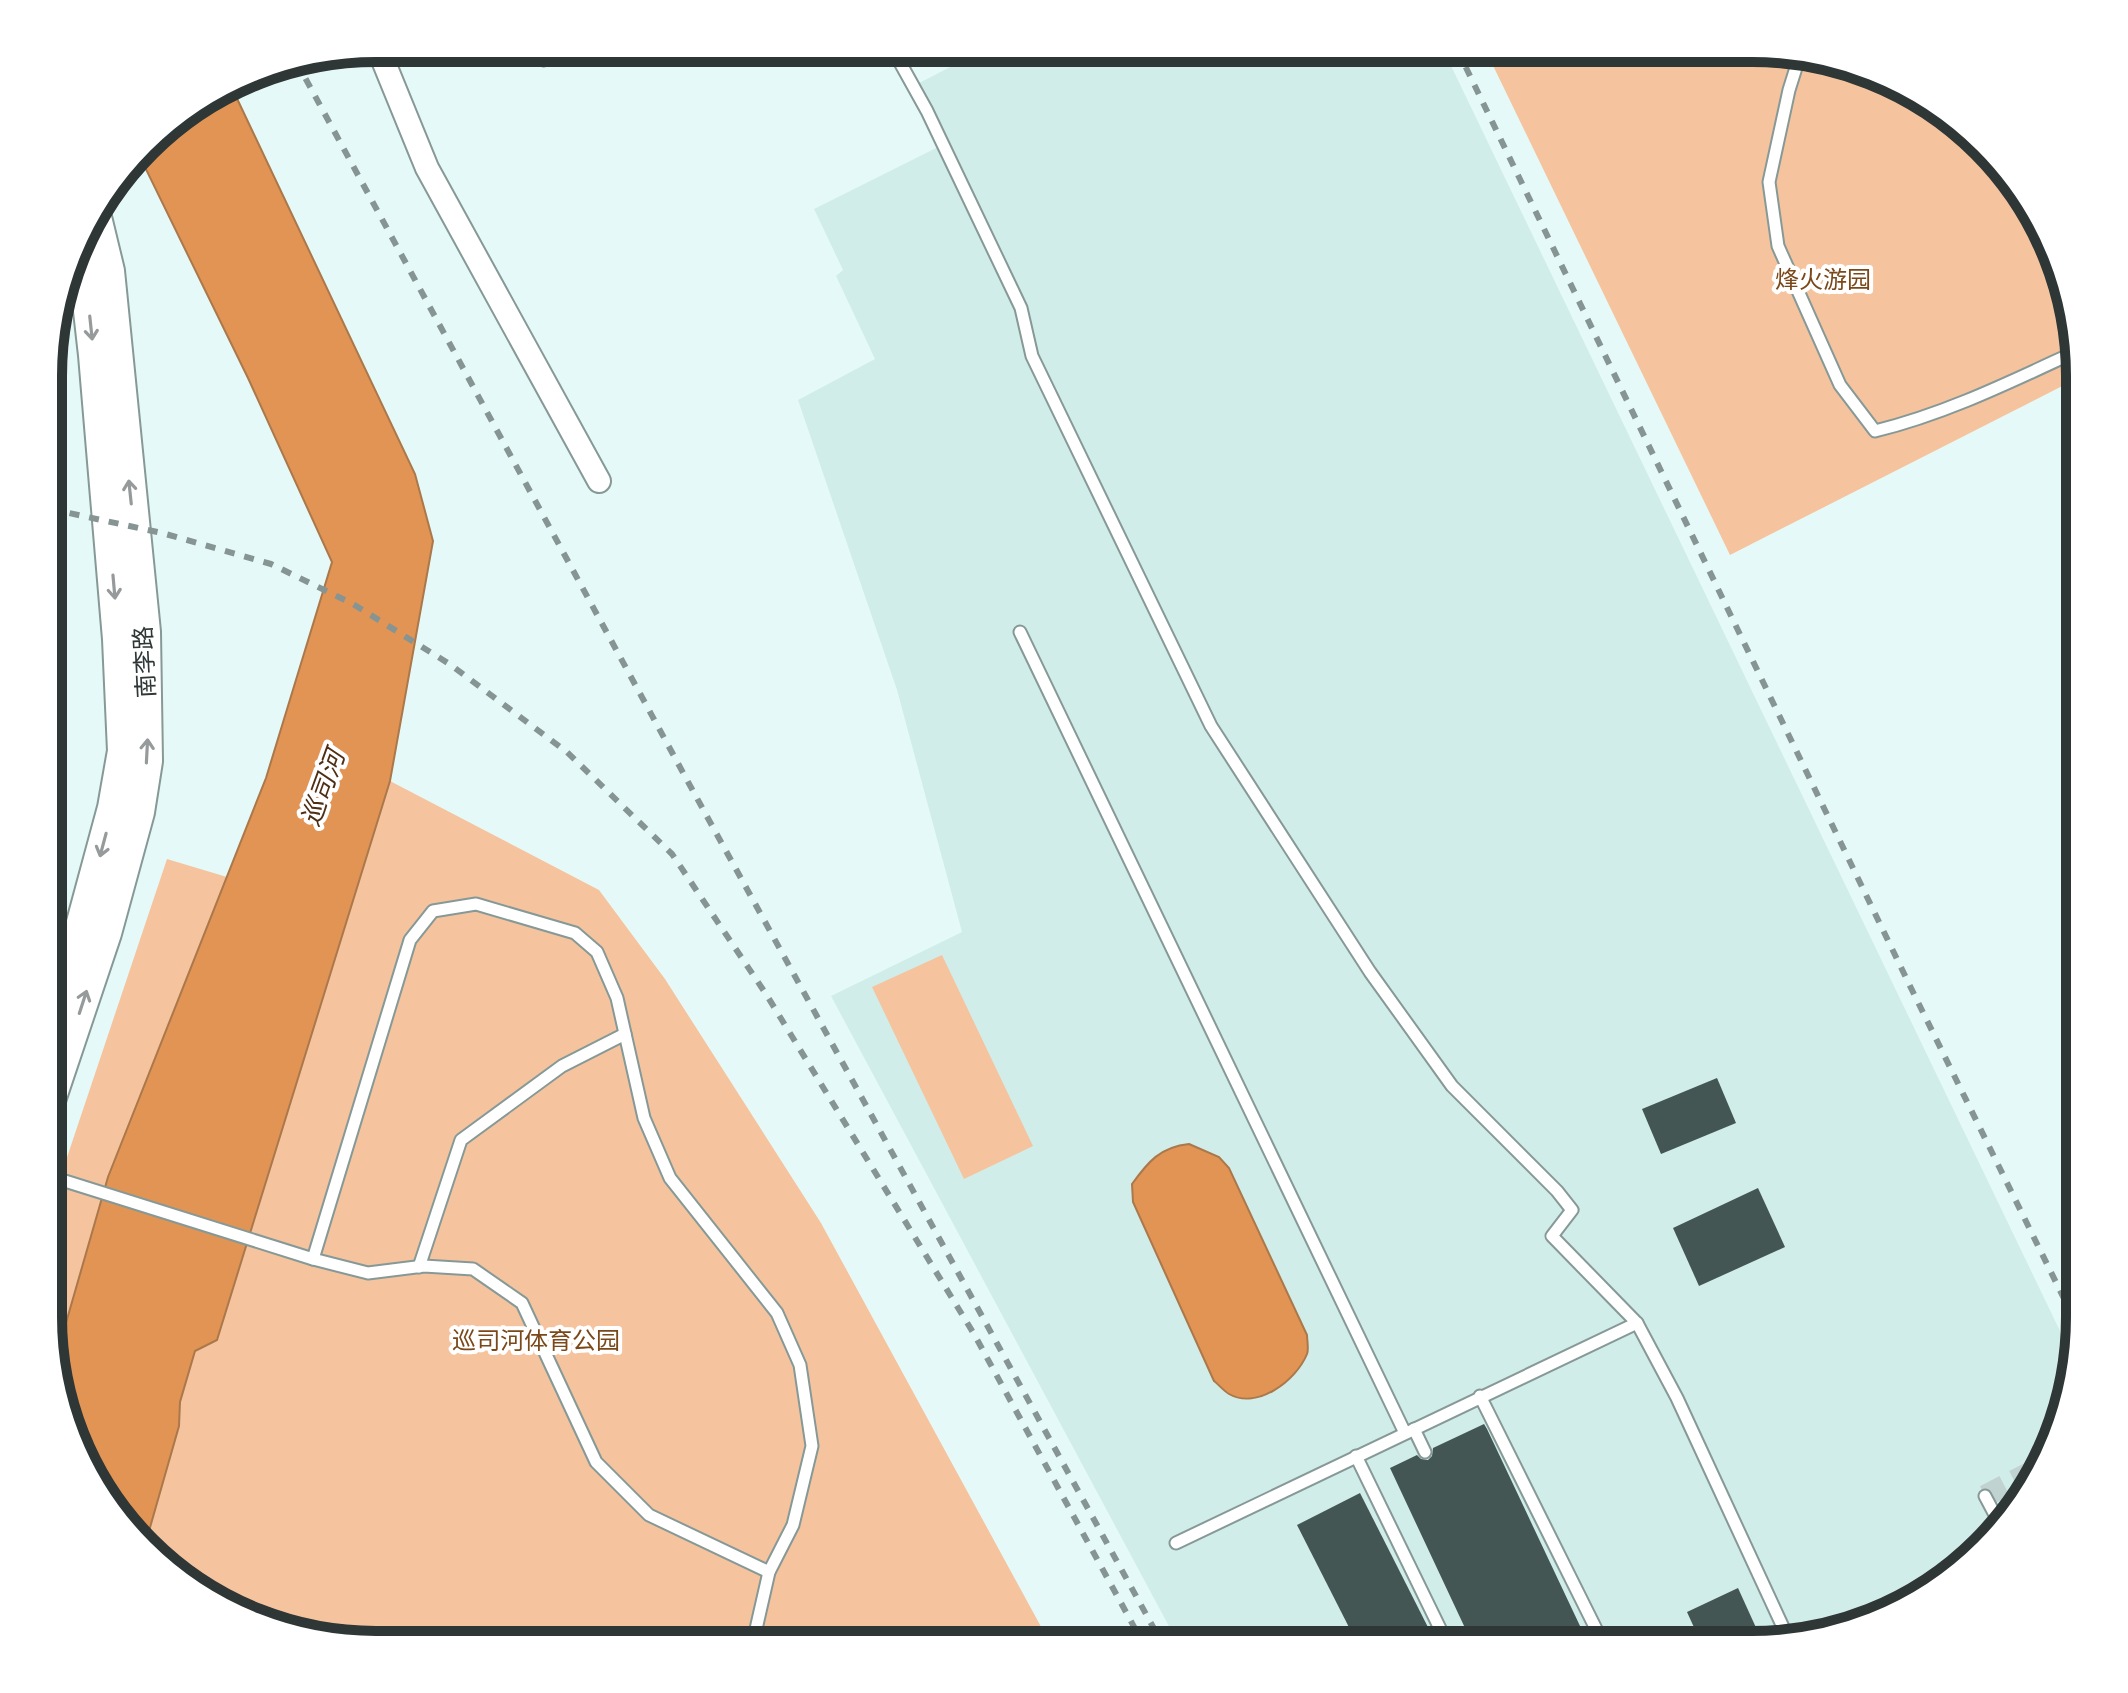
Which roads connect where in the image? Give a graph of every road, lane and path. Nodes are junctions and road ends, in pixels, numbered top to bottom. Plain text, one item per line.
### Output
1 (384, 62) edge
2 (900, 62) edge
3 (1797, 66) edge
4 (99, 229) edge
5 (82, 268) edge
6 (2065, 357) edge
7 (599, 481) dead end
8 (1020, 632) dead end
9 (62, 985) edge
10 (625, 1034) junction
11 (62, 1064) edge
12 (62, 1180) edge
13 (313, 1259) junction
14 (419, 1267) junction
15 (1637, 1323) junction
16 (1480, 1396) junction
17 (1410, 1431) junction
18 (1425, 1452) dead end
19 (1356, 1456) junction
20 (1985, 1496) dead end
21 (1995, 1515) edge
22 (1176, 1543) dead end
23 (769, 1572) junction
24 (1784, 1629) edge
25 (756, 1631) edge
26 (1441, 1631) edge
27 (1597, 1631) edge

1 - 7 street
2 - 15 lane
3 - 6 lane
11 -> 4 main road, 南李路
5 -> 9 main road, 南李路
8 - 17 lane
10 - 13 lane
10 - 14 lane
10 - 23 lane
12 - 13 lane
13 - 14 lane
14 - 23 lane
15 - 16 lane
15 - 24 lane
16 - 17 lane
16 - 27 lane
17 - 18 lane
17 - 19 lane
19 - 22 lane
19 - 26 lane
20 - 21 lane
23 - 25 lane

